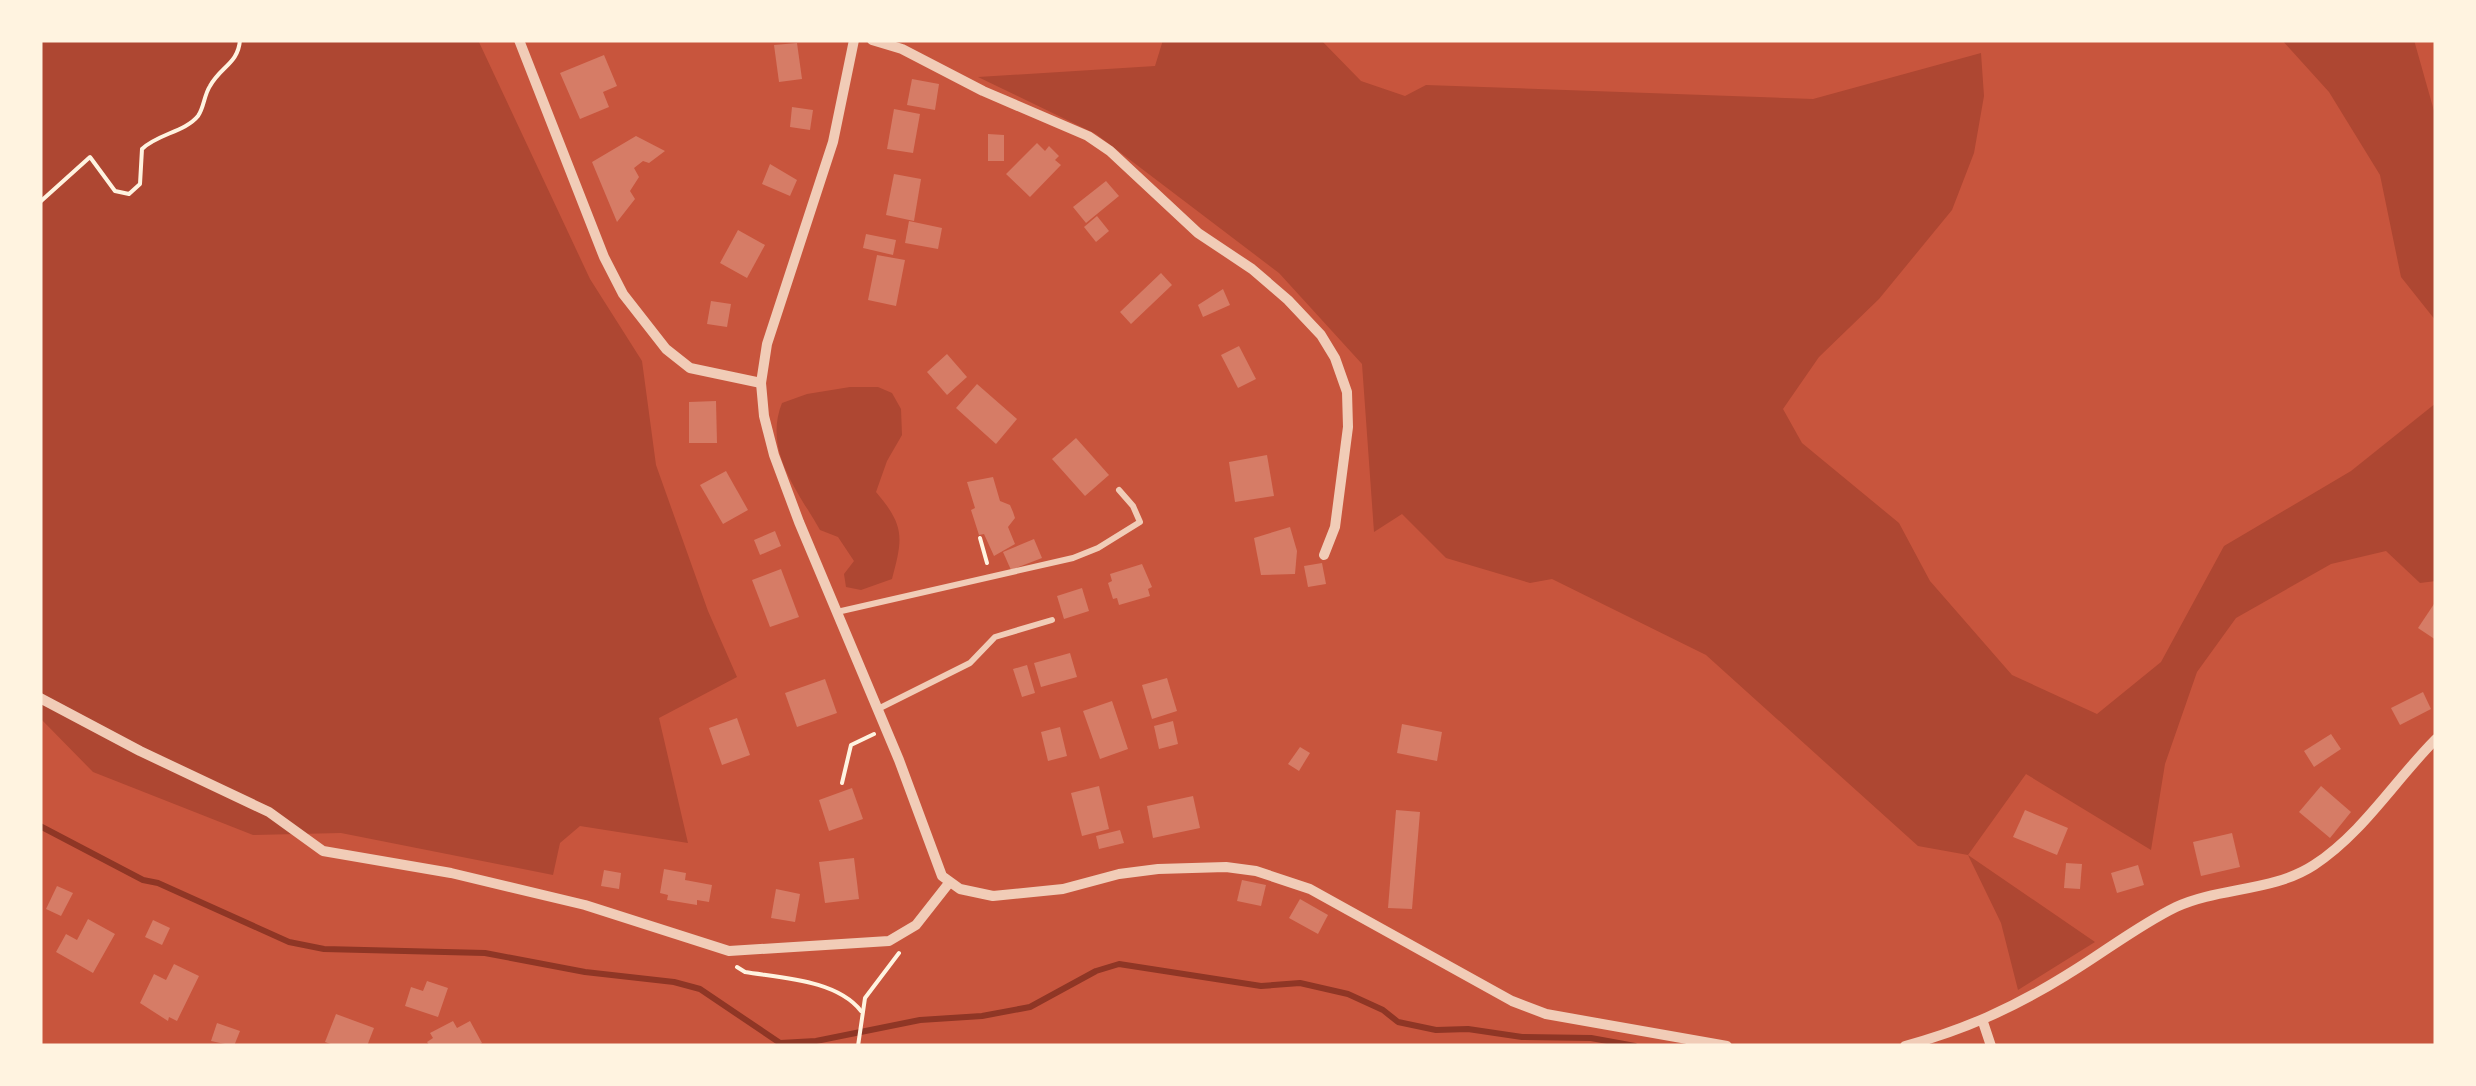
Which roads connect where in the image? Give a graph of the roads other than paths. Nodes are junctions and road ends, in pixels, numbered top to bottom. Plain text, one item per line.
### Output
1 (519, 40) edge
2 (854, 40) edge
3 (872, 40) edge
4 (761, 383) junction
5 (1120, 490) dead end
6 (1324, 555) dead end
7 (837, 612) junction
8 (1052, 620) dead end
9 (40, 698) edge
10 (878, 709) junction
11 (2436, 739) edge
12 (949, 883) junction
13 (1982, 1022) junction
14 (1728, 1046) edge
15 (1905, 1046) edge
16 (1990, 1046) edge

1 - 4 street
2 - 4 street
3 - 6 street
4 - 7 street
5 - 7 lane
7 - 10 street
8 - 10 lane
9 - 12 street
10 - 12 street
11 - 13 street
12 - 14 street
13 - 15 street
13 - 16 street

